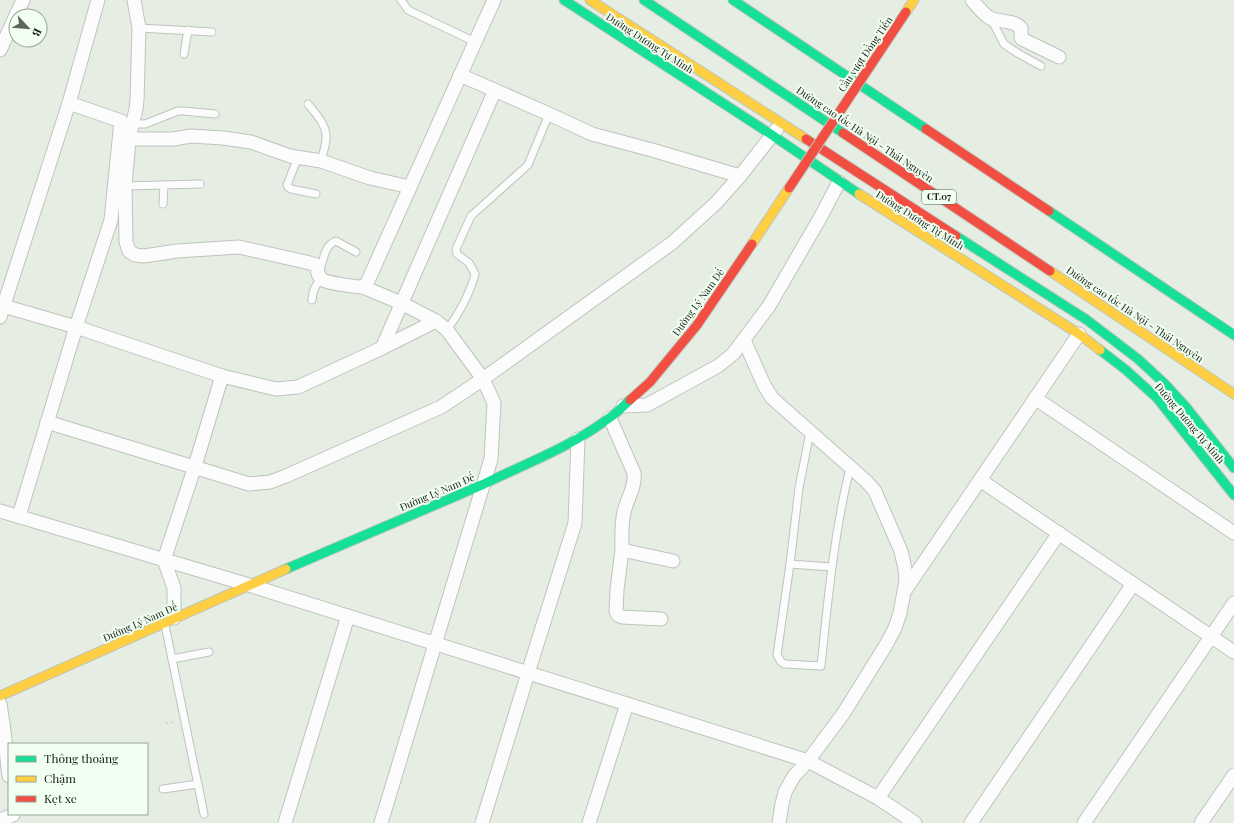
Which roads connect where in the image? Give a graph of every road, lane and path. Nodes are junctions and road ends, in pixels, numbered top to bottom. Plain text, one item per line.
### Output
1 (23, 0) edge
2 (98, 0) edge
3 (134, 0) edge
4 (401, 0) edge
5 (564, 0) edge
6 (590, 0) edge
7 (644, 0) edge
8 (733, 0) edge
9 (914, 0) edge
10 (972, 0) edge
11 (493, 1) edge
12 (990, 18) junction
13 (139, 28) junction
14 (188, 30) junction
15 (212, 32) dead end
16 (475, 42) junction
17 (1, 49) edge
18 (184, 54) dead end
19 (1059, 57) dead end
20 (1041, 66) dead end
21 (460, 75) junction
22 (494, 90) junction
23 (69, 103) junction
24 (308, 104) dead end
25 (216, 114) dead end
26 (549, 114) junction
27 (127, 122) junction
28 (781, 123) junction
29 (772, 135) junction
30 (129, 139) junction
31 (298, 157) junction
32 (321, 161) junction
33 (740, 176) junction
34 (839, 182) junction
35 (200, 184) dead end
36 (164, 185) junction
37 (125, 186) junction
38 (410, 187) junction
39 (789, 188) joint
40 (316, 194) dead end
41 (163, 204) dead end
42 (356, 252) dead end
43 (320, 276) junction
44 (363, 287) junction
45 (312, 300) dead end
46 (401, 303) junction
47 (1, 309) edge
48 (436, 321) junction
49 (76, 327) junction
50 (447, 330) junction
51 (1079, 334) junction
52 (1234, 335) edge
53 (744, 340) junction
54 (382, 348) junction
55 (222, 376) junction
56 (483, 379) junction
57 (1234, 395) edge
58 (1035, 398) junction
59 (623, 406) junction
60 (610, 418) junction
61 (47, 422) junction
62 (810, 432) junction
63 (578, 439) junction
64 (195, 466) junction
65 (850, 468) junction
66 (1234, 468) edge
67 (980, 480) junction
68 (484, 484) junction
69 (1234, 495) edge
70 (0, 511) edge
71 (19, 516) junction
72 (1059, 533) junction
73 (1234, 533) edge
74 (622, 550) junction
75 (164, 560) junction
76 (673, 561) dead end
77 (790, 564) junction
78 (831, 567) junction
79 (1133, 584) junction
80 (249, 585) junction
81 (905, 590) junction
82 (1234, 603) edge
83 (348, 616) junction
84 (661, 619) dead end
85 (169, 620) junction
86 (1211, 637) junction
87 (435, 644) junction
88 (209, 652) dead end
89 (1234, 652) edge
90 (172, 658) junction
91 (528, 673) junction
92 (0, 696) edge
93 (0, 704) edge
94 (627, 704) junction
95 (808, 761) junction
96 (8, 767) edge
97 (1234, 775) edge
98 (198, 784) junction
99 (163, 789) dead end
100 (878, 798) junction
101 (204, 814) dead end
102 (13, 817) edge
103 (0, 820) edge
104 (285, 823) edge
105 (381, 823) edge
106 (482, 823) edge
107 (589, 823) edge
108 (779, 823) edge
109 (915, 823) edge
110 (971, 823) edge
111 (1084, 823) edge
112 (1201, 823) edge

1 - 17 street
2 - 23 street
3 - 13 street
4 - 16 lane
5 - 29 main road, Đường Dương Tự Minh
6 - 28 main road, Đường Dương Tự Minh
7 - 57 main road, Đường cao tốc Hà Nội - Thái Nguyên / CT.07
8 - 52 main road
9 - 39 main road, Cầu vượt Đồng Tiến, bridge
10 - 12 street
11 - 16 street
12 - 19 street
12 - 20 lane
13 - 14 lane
13 - 27 street
14 - 15 lane
14 - 18 lane
16 - 21 street
21 - 22 street
21 - 38 street
22 - 26 street
22 - 46 street
23 - 27 street
23 - 47 street
24 - 32 lane
25 - 27 lane
26 - 33 street
26 - 50 lane
27 - 30 street
27 - 49 street
28 - 29 street
28 - 66 main road, Đường Dương Tự Minh
29 - 33 street
29 - 34 main road, Đường Dương Tự Minh
30 - 31 street
30 - 37 street
31 - 32 street
31 - 40 lane
32 - 38 street
33 - 56 street
34 - 51 main road, Đường Dương Tự Minh
34 - 53 street
35 - 36 lane
36 - 37 lane
36 - 41 lane
37 - 43 street
38 - 44 street
39 - 59 main road, Đường Lý Nam Đế
42 - 43 lane
43 - 44 street
43 - 45 lane
44 - 46 street
46 - 48 street
46 - 54 street
47 - 49 street
48 - 50 street
48 - 54 street
49 - 55 street
49 - 61 street
50 - 56 street
51 - 58 street
51 - 69 main road, Đường Dương Tự Minh
53 - 59 street
53 - 62 street
54 - 55 street
55 - 64 street
56 - 64 street
56 - 68 street
58 - 67 street
58 - 73 street
59 - 60 main road, Đường Lý Nam Đế
60 - 63 main road, Đường Lý Nam Đế
60 - 74 street
61 - 64 street
61 - 71 street
62 - 65 street
62 - 77 lane
63 - 68 main road, Đường Lý Nam Đế
63 - 91 street
64 - 75 street
65 - 78 lane
65 - 81 street
67 - 72 street
67 - 81 street
68 - 80 main road, Đường Lý Nam Đế
68 - 87 street
70 - 71 street
71 - 75 street
72 - 79 street
72 - 100 street
74 - 76 street
74 - 84 street
75 - 80 street
75 - 85 street
77 - 78 lane
77 - 78 lane
79 - 86 street
79 - 110 street
80 - 83 street
80 - 85 main road, Đường Lý Nam Đế
81 - 95 street
82 - 86 street
83 - 87 street
83 - 104 street
85 - 90 lane
85 - 92 main road, Đường Lý Nam Đế
86 - 89 street
86 - 111 street
87 - 91 street
87 - 105 street
88 - 90 lane
90 - 98 lane
91 - 94 street
91 - 106 street
93 - 96 street
94 - 95 street
94 - 107 street
95 - 100 street
95 - 108 street
97 - 112 street
98 - 99 lane
98 - 101 lane
100 - 109 street
102 - 103 street

